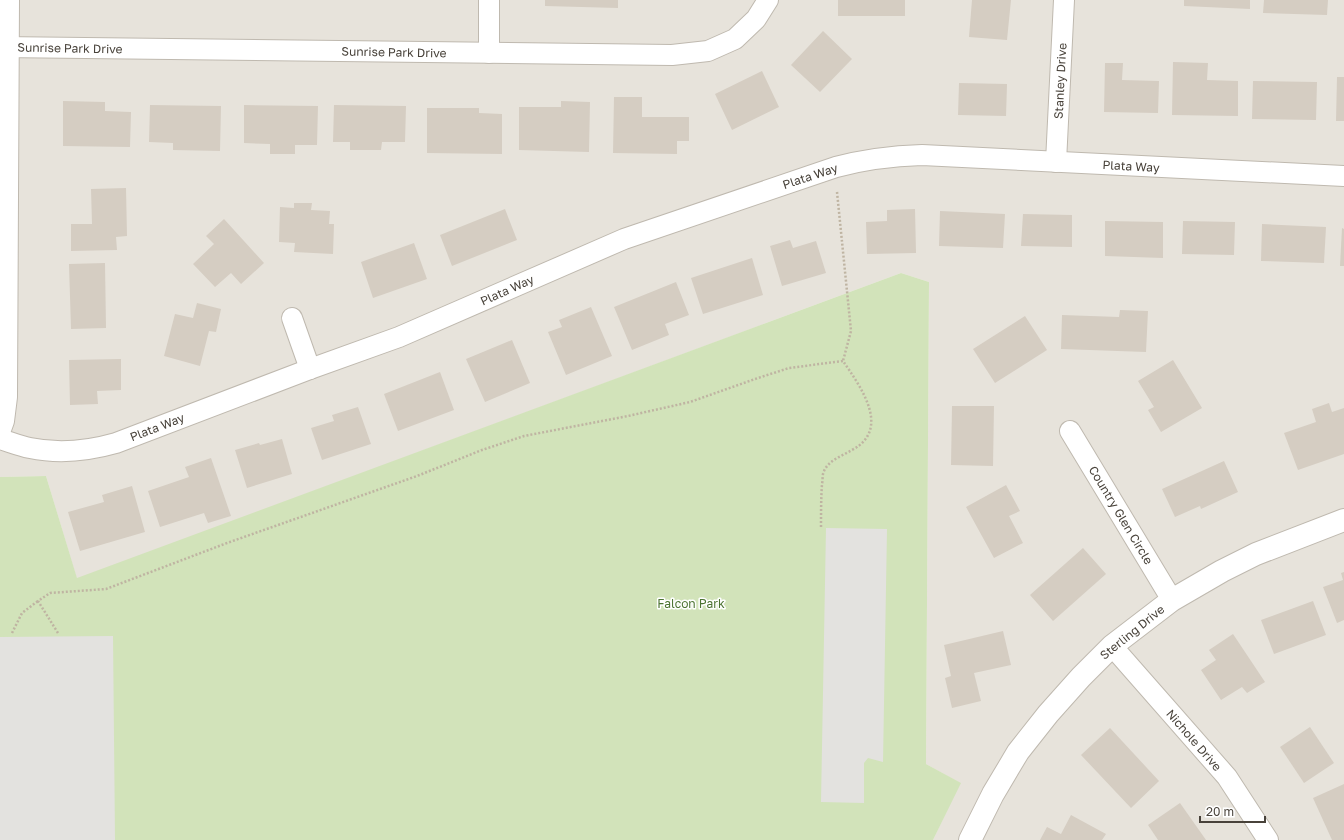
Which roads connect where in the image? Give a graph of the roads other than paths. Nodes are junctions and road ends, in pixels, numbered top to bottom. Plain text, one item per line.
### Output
1 (9, 0) edge
2 (489, 0) edge
3 (768, 0) edge
4 (1064, 0) edge
5 (5, 47) edge
6 (489, 53) junction
7 (1056, 162) junction
8 (1344, 176) edge
9 (292, 318) dead end
10 (310, 369) junction
11 (1070, 431) dead end
12 (0, 432) edge
13 (0, 438) edge
14 (1344, 520) edge
15 (1172, 600) junction
16 (1112, 646) junction
17 (970, 840) edge
18 (1268, 840) edge

1 - 5 street
2 - 6 street
3 - 6 street, Sunrise Park Drive
4 - 7 street, Stanley Drive
5 - 6 street, Sunrise Park Drive
5 - 12 street
7 - 8 street, Plata Way
7 - 10 street, Plata Way
9 - 10 street
10 - 13 street, Plata Way
11 - 15 street, Country Glen Circle
14 - 15 street, Sterling Drive
15 - 16 street, Sterling Drive
16 - 17 street, Sterling Drive
16 - 18 street, Nichole Drive

